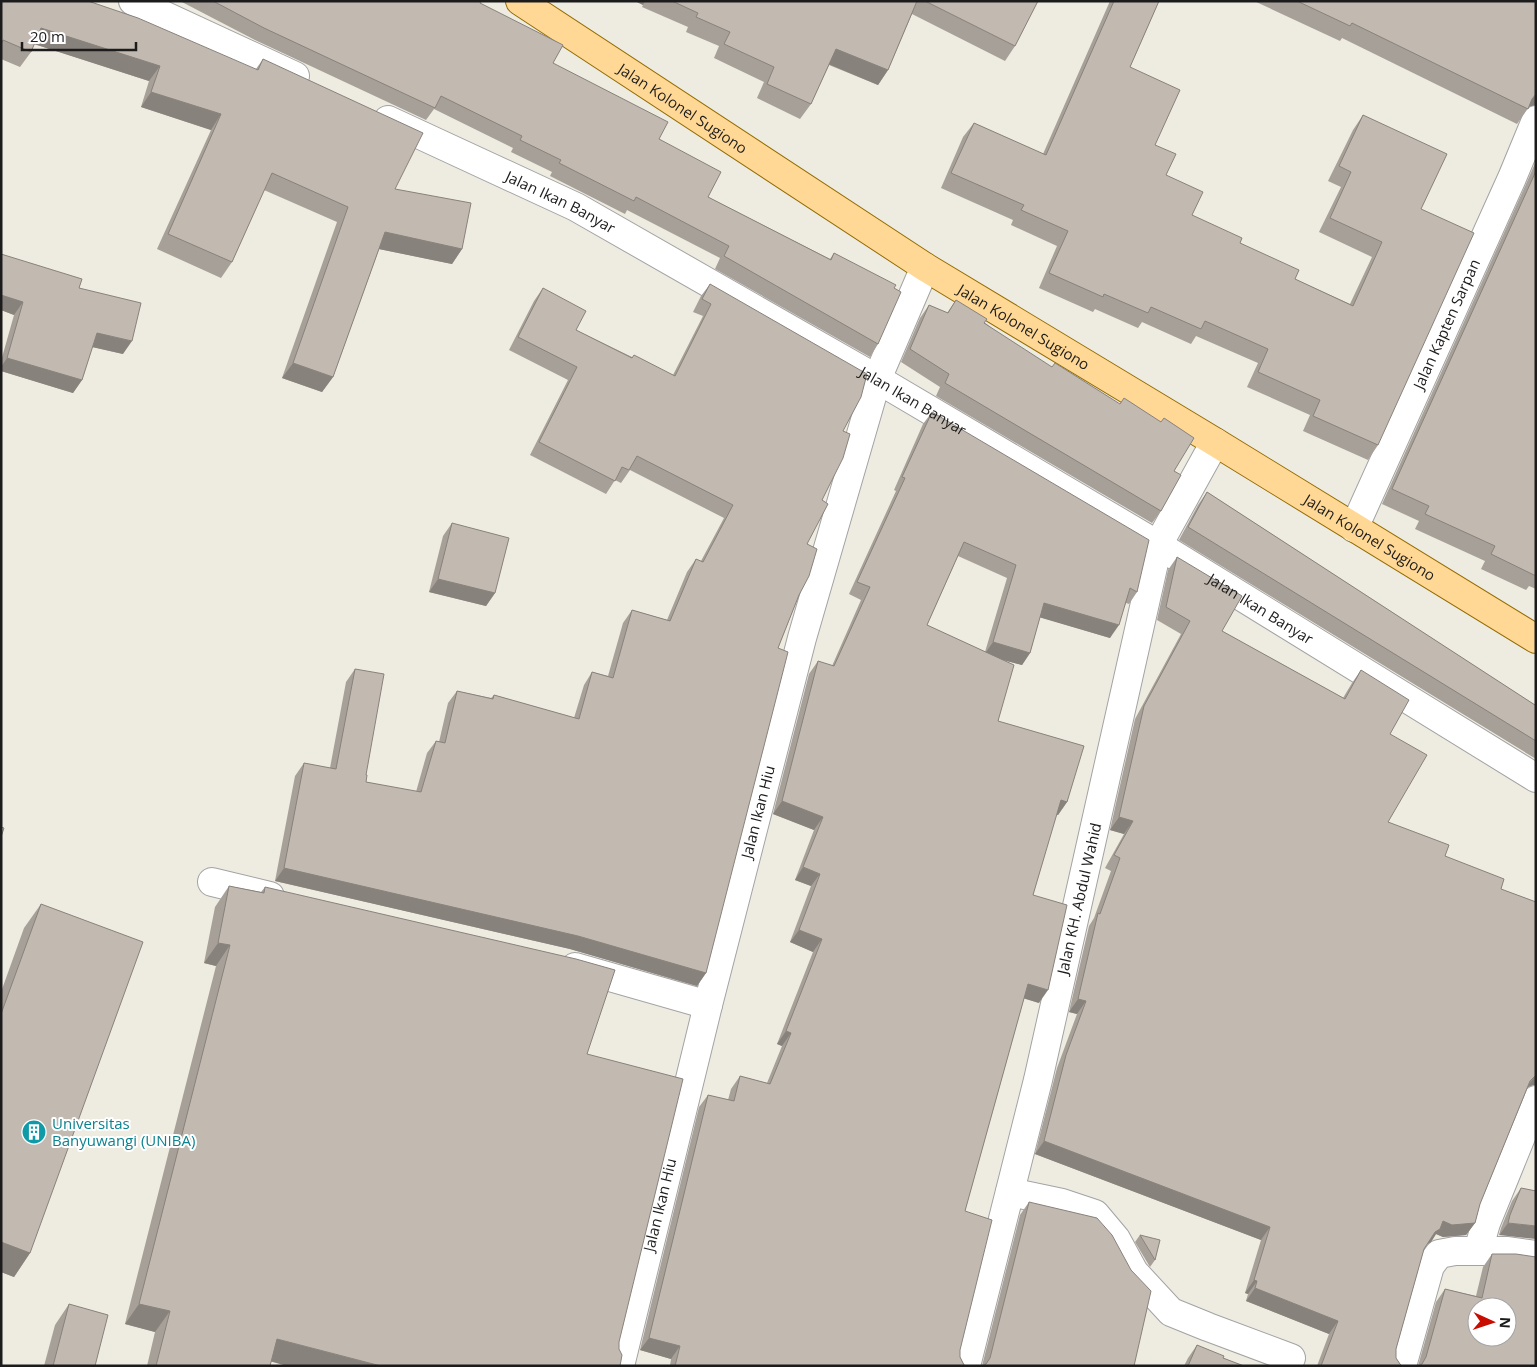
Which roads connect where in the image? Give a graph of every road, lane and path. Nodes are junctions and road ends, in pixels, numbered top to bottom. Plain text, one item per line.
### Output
1 (133, 1) edge
2 (520, 1) edge
3 (314, 85) edge
4 (368, 110) edge
5 (1536, 120) edge
6 (926, 267) junction
7 (876, 379) junction
8 (1215, 442) junction
9 (1354, 528) junction
10 (1158, 545) junction
11 (1536, 639) edge
12 (1536, 778) edge
13 (212, 882) dead end
14 (298, 902) edge
15 (547, 960) edge
16 (708, 1005) junction
17 (1536, 1100) edge
18 (1010, 1192) junction
19 (1478, 1251) junction
20 (1536, 1255) edge
21 (1291, 1358) dead end
22 (620, 1366) edge
23 (966, 1366) edge
24 (1402, 1366) edge

1 - 3 street
2 - 6 main road, Jalan Kolonel Sugiono
4 - 7 street, Jalan Ikan Banyar
5 - 9 street, Jalan Kapten Sarpan
6 - 7 street, Jalan Ikan Hiu
6 - 8 main road, Jalan Kolonel Sugiono
7 - 10 street, Jalan Ikan Banyar
7 - 16 street, Jalan Ikan Hiu
8 - 9 main road, Jalan Kolonel Sugiono
8 - 10 street, Jalan KH. Abdul Wahid
9 - 11 main road, Jalan Kolonel Sugiono
10 - 12 street, Jalan Ikan Banyar
10 - 18 street, Jalan KH. Abdul Wahid
13 - 14 street
15 - 16 street
16 - 22 street, Jalan Ikan Hiu
17 - 19 street
18 - 21 street
18 - 23 street, Jalan KH. Abdul Wahid
19 - 20 street
19 - 24 street

